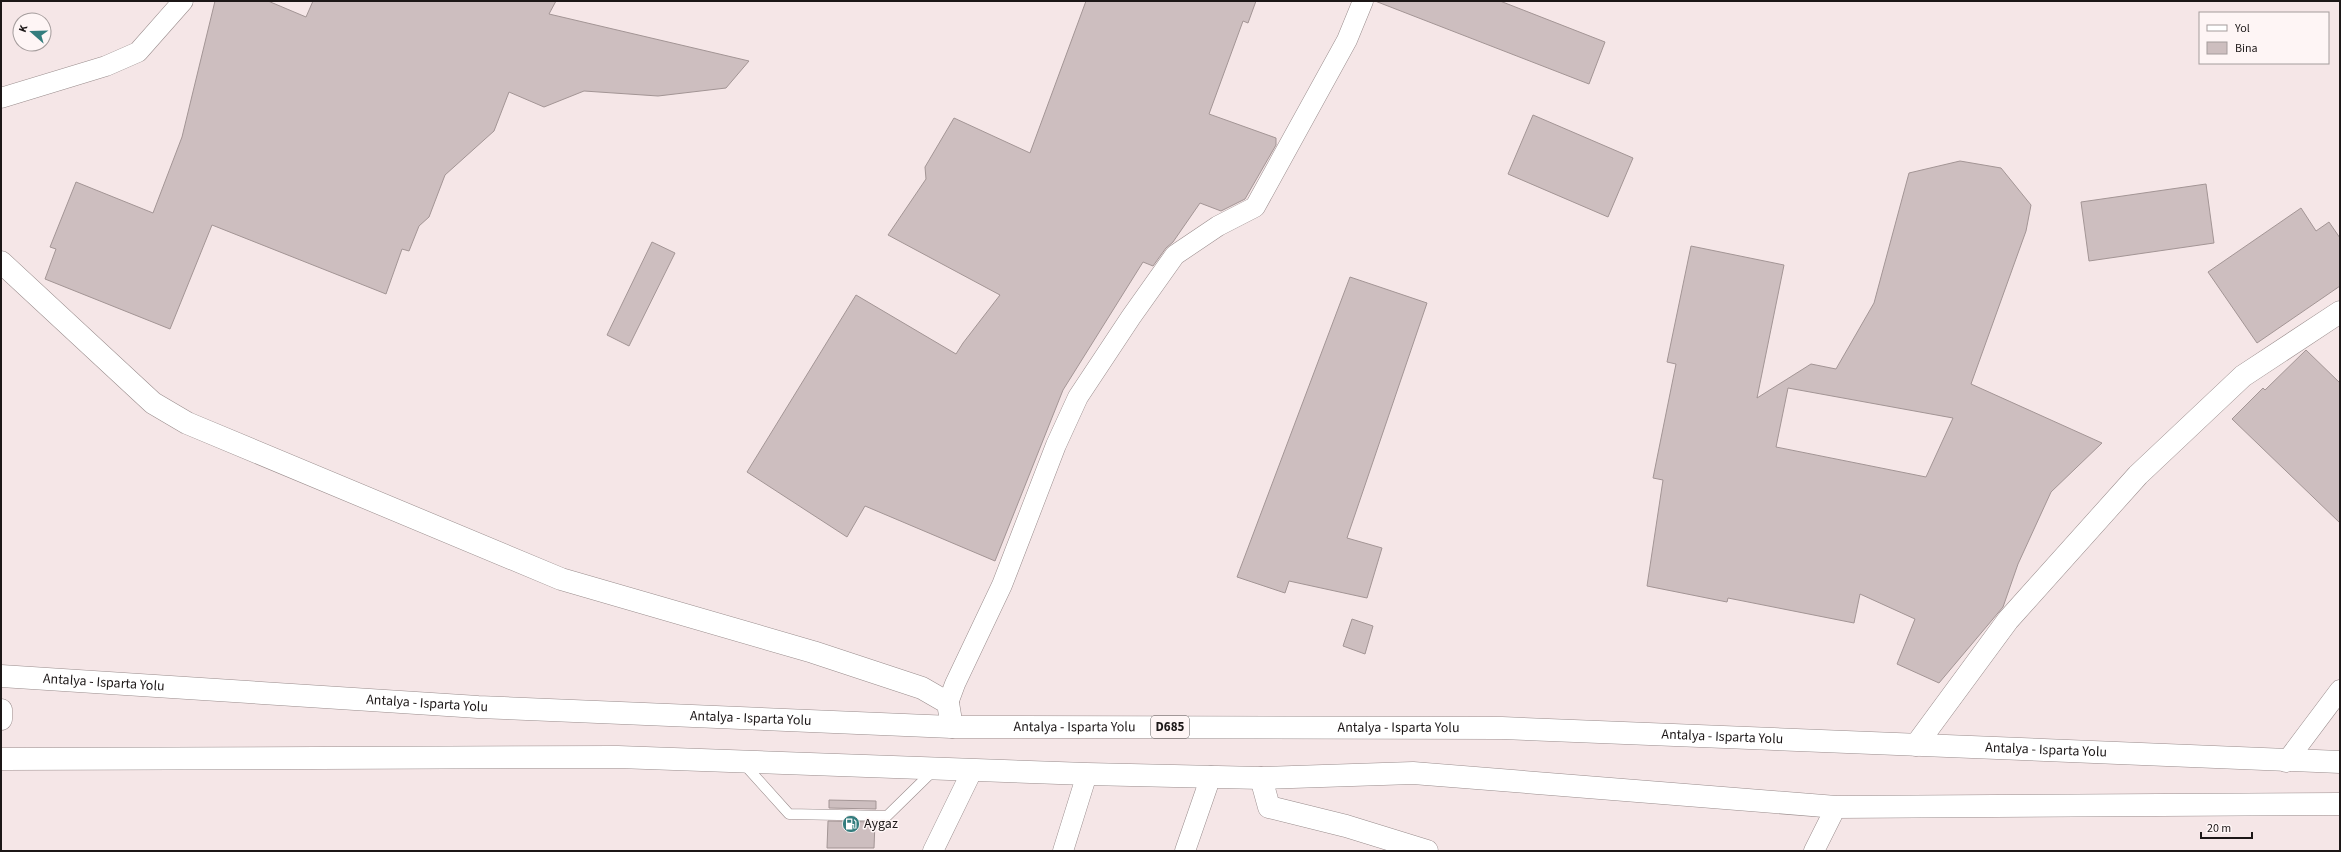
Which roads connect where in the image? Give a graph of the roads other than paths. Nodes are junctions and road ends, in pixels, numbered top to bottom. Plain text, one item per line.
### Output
1 (183, 1) edge
2 (1363, 1) edge
3 (1, 98) edge
4 (1, 262) edge
5 (2340, 312) edge
6 (1, 676) edge
7 (2340, 690) edge
8 (948, 703) junction
9 (1, 710) edge
10 (1, 719) edge
11 (952, 727) junction
12 (1916, 744) junction
13 (1, 759) edge
14 (742, 761) junction
15 (2286, 762) junction
16 (2340, 762) edge
17 (935, 769) junction
18 (972, 771) junction
19 (1087, 774) junction
20 (1211, 776) junction
21 (1261, 778) junction
22 (2340, 804) edge
23 (1836, 807) junction
24 (933, 851) edge
25 (1062, 851) edge
26 (1185, 851) edge
27 (1427, 851) edge
28 (1814, 851) edge

1 - 3 street
2 - 8 street
4 - 8 main road
5 - 12 main road
6 - 11 main road, Antalya - Isparta Yolu / D685
7 - 15 street
8 - 11 main road
9 - 10 main road
11 - 12 main road, Antalya - Isparta Yolu / D685
12 - 15 main road, Antalya - Isparta Yolu / D685
13 - 14 main road
14 - 17 main road
14 - 17 lane
15 - 16 main road, Antalya - Isparta Yolu / D685
17 - 18 main road
18 - 19 main road
18 - 24 street
19 - 20 main road
19 - 25 street
20 - 21 main road
20 - 26 street
21 - 23 main road
21 - 27 main road
22 - 23 main road
23 - 28 street

